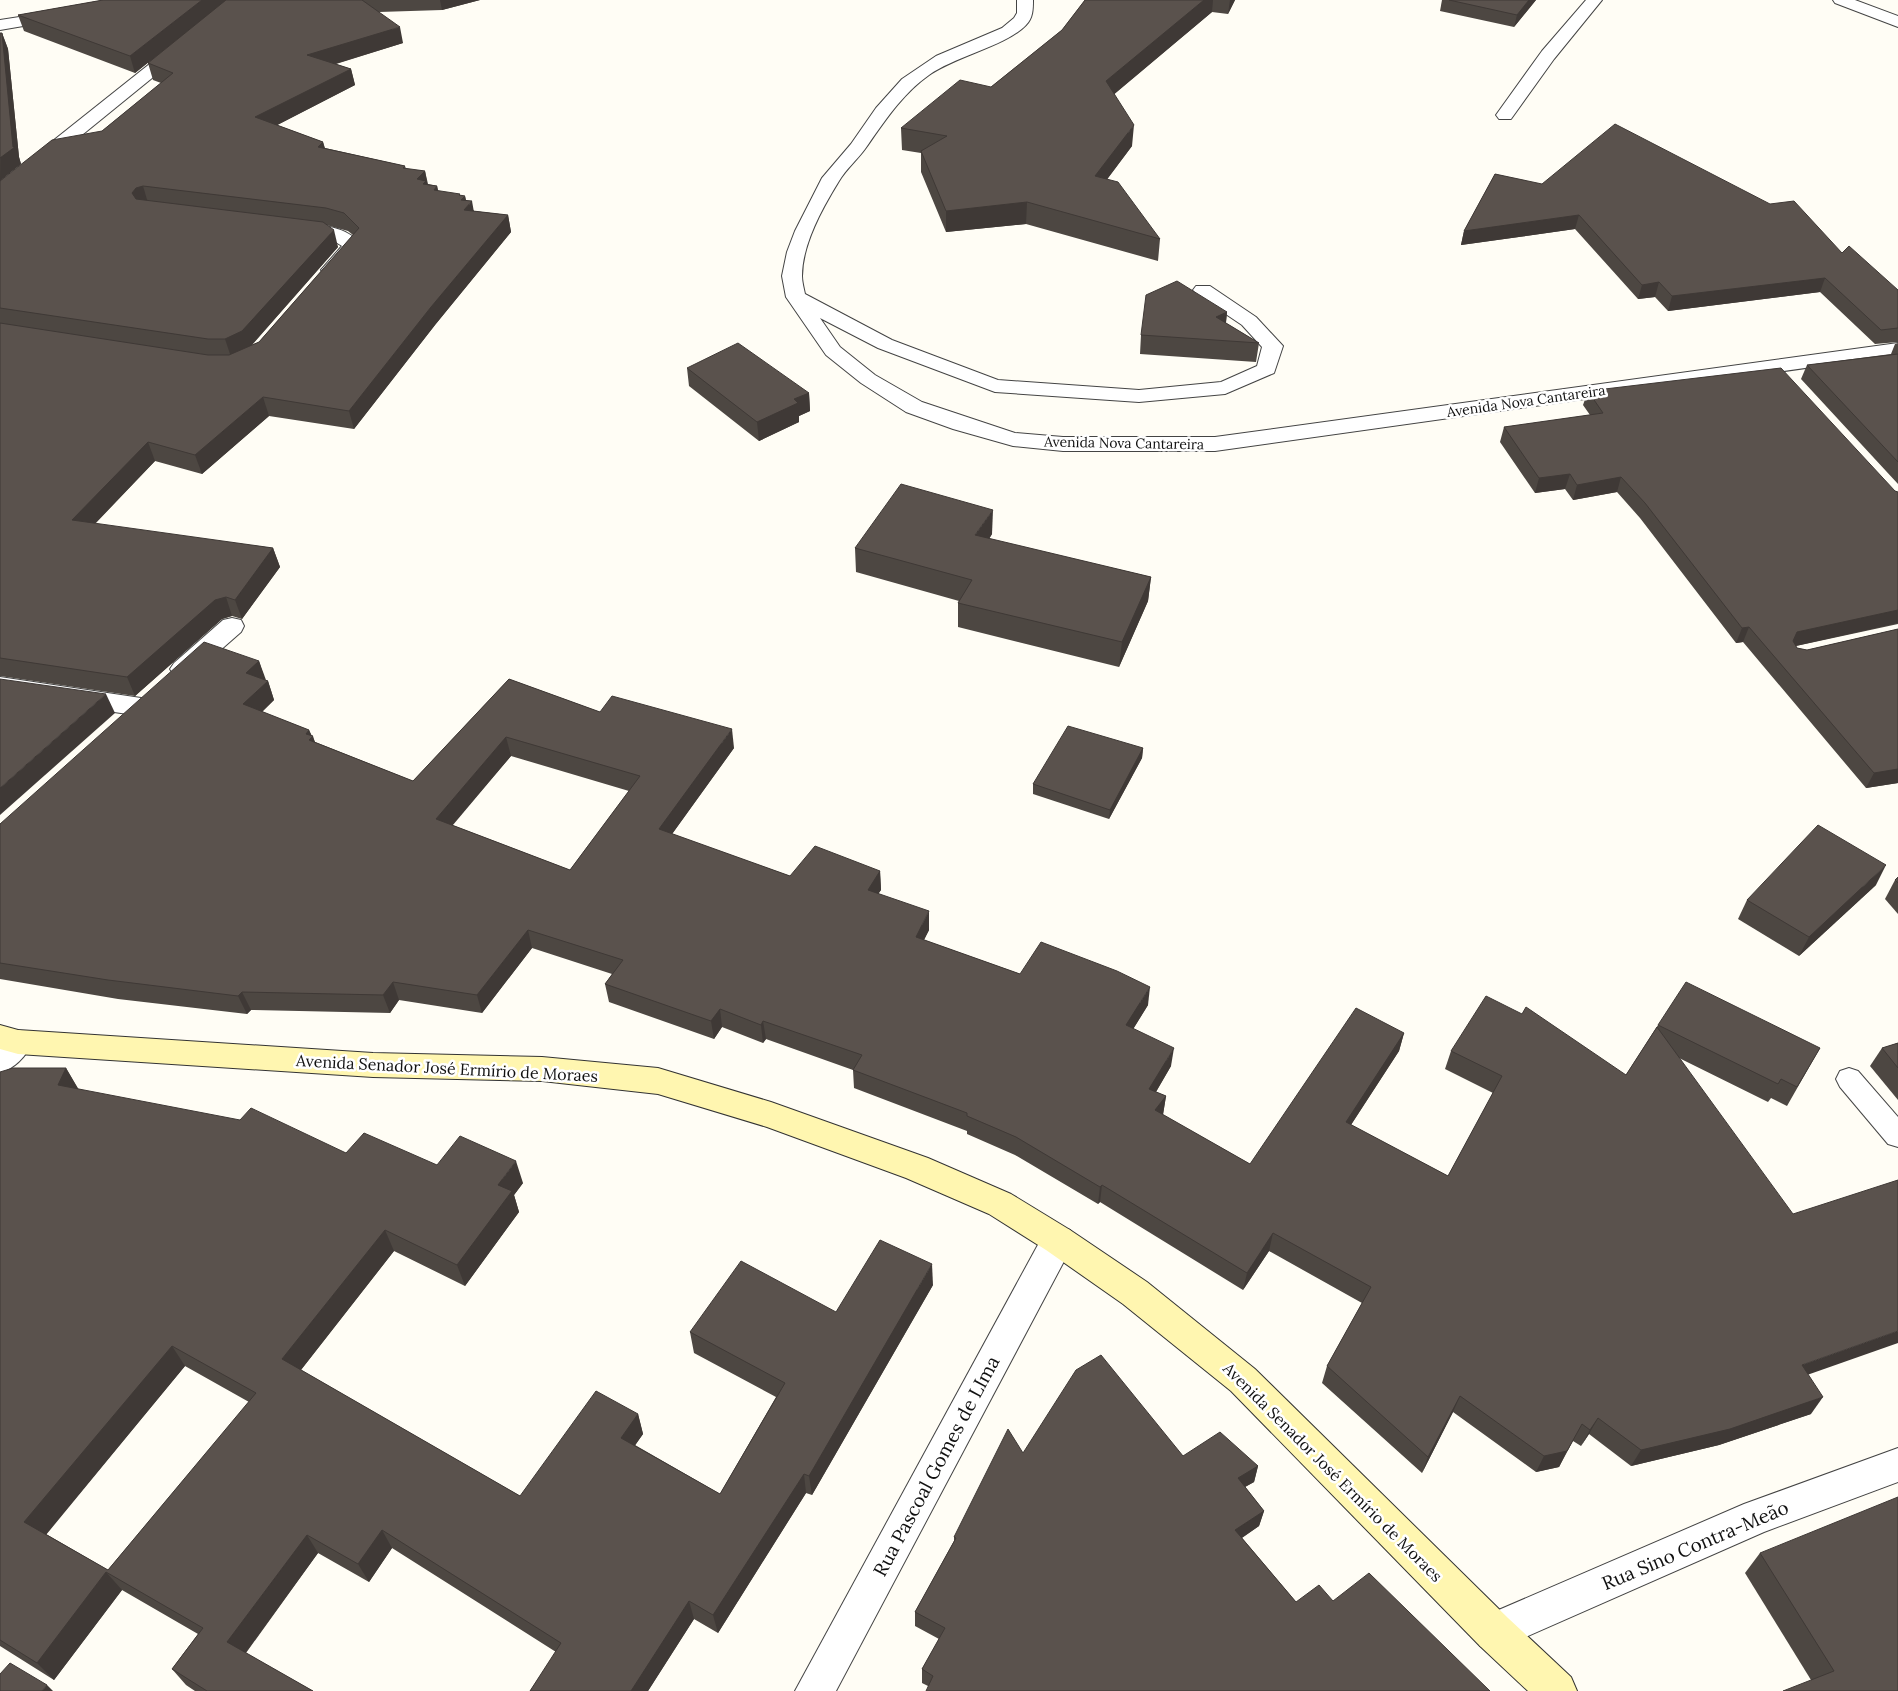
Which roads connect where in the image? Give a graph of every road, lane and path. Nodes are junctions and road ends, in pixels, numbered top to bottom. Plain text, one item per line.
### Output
1 (240, 0) edge
2 (1025, 0) edge
3 (1594, 0) edge
4 (1841, 0) edge
5 (76, 13) edge
6 (1898, 22) edge
7 (0, 25) edge
8 (1505, 115) dead end
9 (0, 192) edge
10 (282, 227) edge
11 (320, 283) edge
12 (1203, 290) dead end
13 (796, 297) junction
14 (1898, 349) edge
15 (1774, 366) junction
16 (1794, 387) edge
17 (232, 626) edge
18 (0, 686) edge
19 (141, 707) junction
20 (120, 726) edge
21 (6, 1047) edge
22 (1849, 1079) dead end
23 (1898, 1136) edge
24 (1058, 1240) junction
25 (1898, 1465) edge
26 (1494, 1632) junction
27 (815, 1691) edge
28 (1557, 1691) edge

1 - 9 street
2 - 13 street, Avenida Nova Cantareira
3 - 8 street
4 - 6 street
5 - 7 street
10 - 11 street
12 - 13 street
13 - 15 street, Avenida Nova Cantareira
14 - 15 street, Avenida Nova Cantareira
15 - 16 street
17 - 19 street
18 - 19 street
19 - 20 street
21 - 24 main road, Avenida Senador José Ermírio de Moraes
22 - 23 lane
24 - 26 main road, Avenida Senador José Ermírio de Moraes
24 - 27 street, Rua Pascoal Gomes de LIma
25 - 26 street, Rua Sino Contra-Meão
26 - 28 main road, Avenida Senador José Ermírio de Moraes

